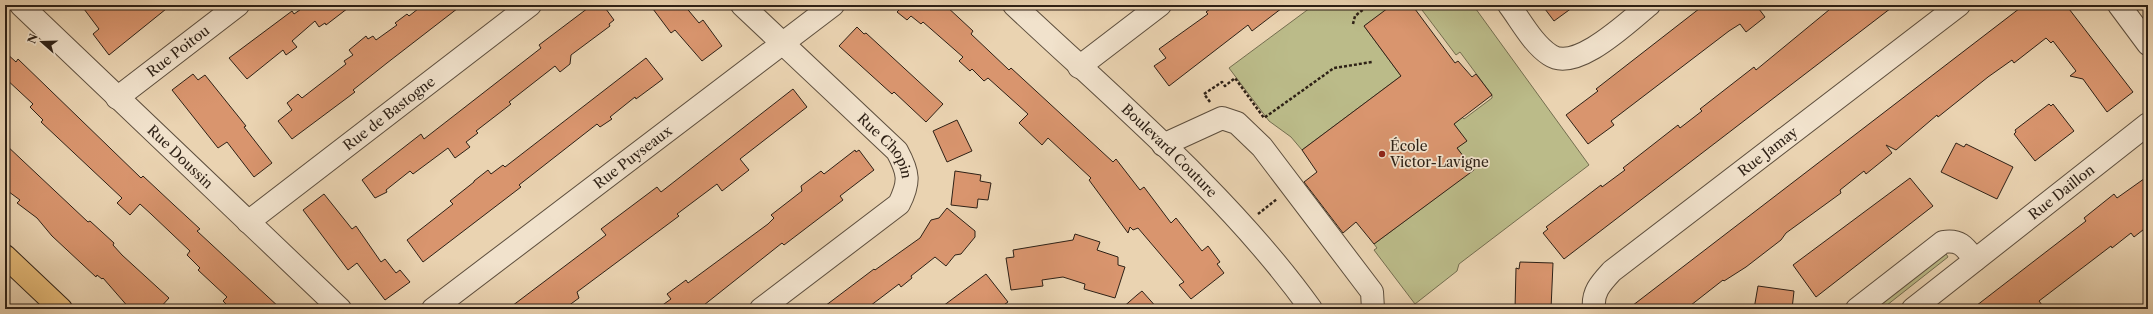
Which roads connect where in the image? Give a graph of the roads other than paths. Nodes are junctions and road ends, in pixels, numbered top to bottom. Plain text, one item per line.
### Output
1 (21, 5) edge
2 (238, 5) edge
3 (530, 5) edge
4 (742, 5) edge
5 (833, 5) edge
6 (1014, 5) edge
7 (1160, 5) edge
8 (1509, 5) edge
9 (1649, 5) edge
10 (1959, 5) edge
11 (2119, 5) edge
12 (782, 43) junction
13 (2148, 44) edge
14 (1080, 67) junction
15 (117, 98) junction
16 (2148, 124) edge
17 (1163, 145) junction
18 (248, 222) junction
19 (1974, 260) junction
20 (7, 261) edge
21 (61, 309) edge
22 (340, 309) edge
23 (432, 309) edge
24 (761, 309) edge
25 (1311, 309) edge
26 (1373, 309) edge
27 (1594, 309) edge
28 (1857, 309) edge
29 (1913, 309) edge

1 - 15 street, Rue Doussin
2 - 15 street, Rue Poitou
3 - 18 street, Rue de Bastogne
4 - 12 street, Rue Chopin
5 - 12 street, Rue Puyseaux
6 - 14 street, Boulevard Couture
7 - 14 street
8 - 9 street
10 - 27 street, Rue Jamay
11 - 13 street
12 - 23 street, Rue Puyseaux
12 - 24 street, Rue Chopin
14 - 17 street, Boulevard Couture
15 - 18 street, Rue Doussin
16 - 19 street, Rue Daillon
17 - 25 street, Boulevard Couture
17 - 26 street
18 - 22 street, Rue Doussin
19 - 28 street
19 - 29 street, Rue Daillon
20 - 21 main road

